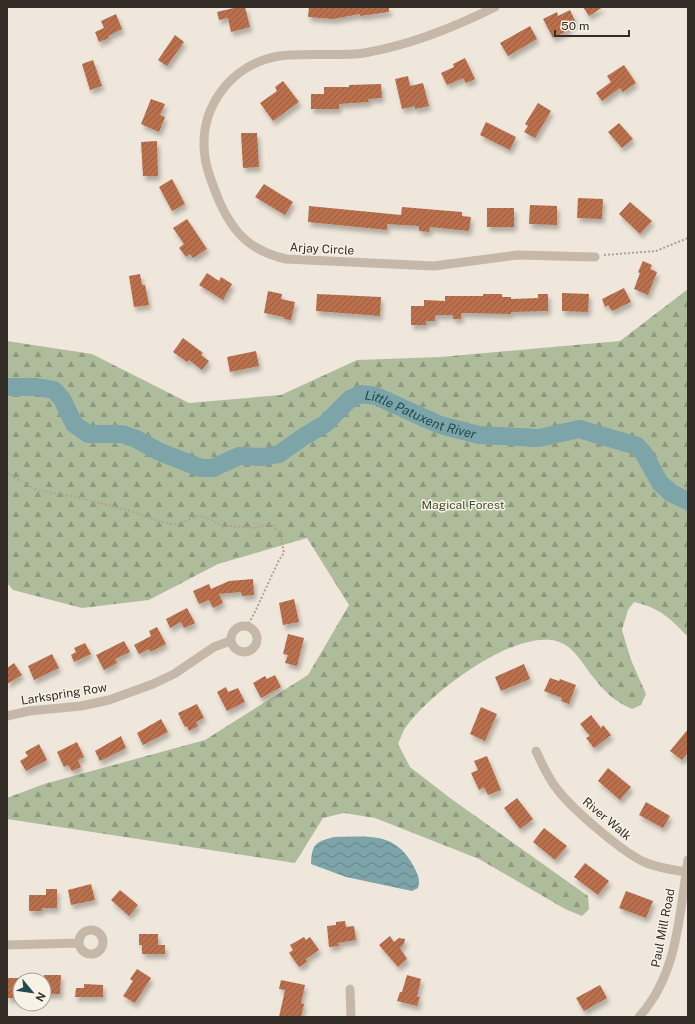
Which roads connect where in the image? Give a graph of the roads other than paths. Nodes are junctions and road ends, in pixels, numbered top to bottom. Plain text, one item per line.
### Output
1 (495, 7) edge
2 (595, 257) road end
3 (230, 641) junction
4 (7, 716) edge
5 (536, 752) dead end
6 (688, 860) edge
7 (686, 872) junction
8 (78, 943) dead end
9 (7, 945) edge
10 (350, 989) dead end
11 (351, 1017) edge
12 (639, 1017) edge

1 - 2 street, Arjay Circle
3 - 3 street, Larkspring Row
3 - 4 street, Larkspring Row
5 - 7 street, River Walk
6 - 7 street, Paul Mill Road
7 - 12 street, Paul Mill Road
8 - 9 street
10 - 11 street

